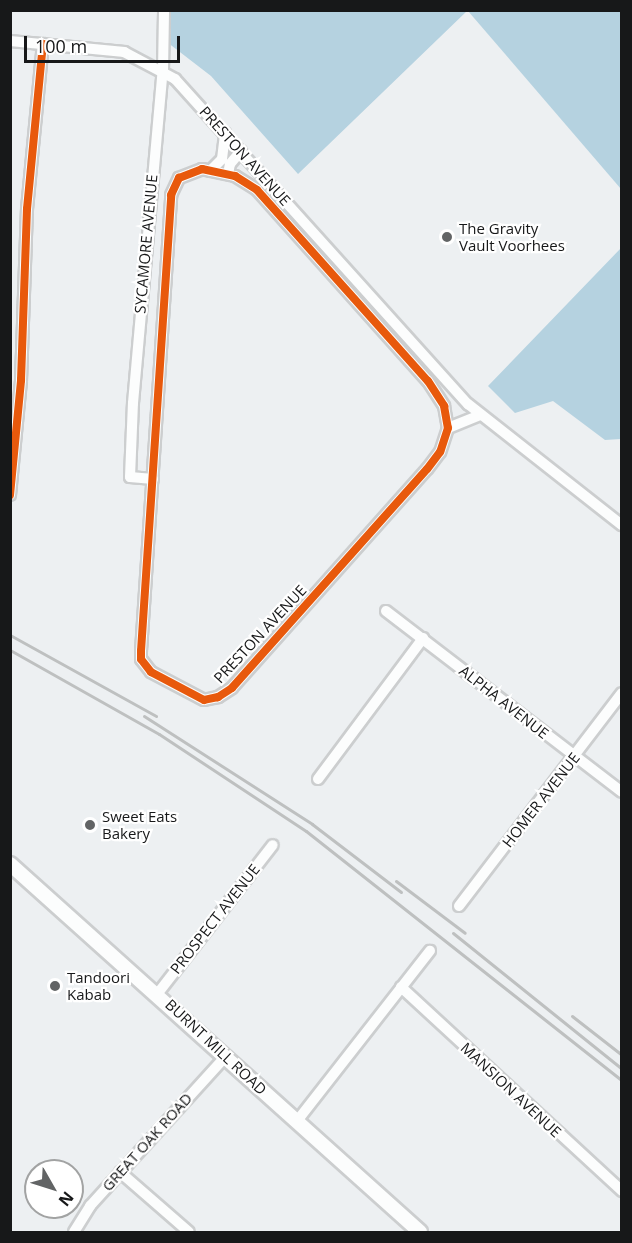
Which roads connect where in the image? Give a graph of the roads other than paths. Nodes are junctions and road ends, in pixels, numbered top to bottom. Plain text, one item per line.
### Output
1 (164, 10) edge
2 (10, 41) edge
3 (43, 44) junction
4 (163, 70) junction
5 (225, 133) junction
6 (241, 151) junction
7 (210, 171) junction
8 (228, 174) junction
9 (468, 404) junction
10 (444, 406) junction
11 (480, 415) junction
12 (448, 428) junction
13 (153, 479) junction
14 (10, 495) edge
15 (621, 525) edge
16 (386, 611) dead end
17 (423, 639) junction
18 (621, 693) edge
19 (575, 757) junction
20 (318, 779) dead end
21 (621, 792) edge
22 (273, 845) dead end
23 (10, 864) edge
24 (459, 906) dead end
25 (430, 951) dead end
26 (401, 987) junction
27 (158, 993) junction
28 (226, 1056) junction
29 (297, 1122) junction
30 (120, 1172) junction
31 (621, 1191) edge
32 (74, 1233) edge
33 (189, 1233) edge
34 (420, 1233) edge

1 - 4 street, SYCAMORE AVENUE
2 - 3 street, PRESTON AVENUE
3 - 4 street, PRESTON AVENUE
3 - 14 street
4 - 5 street, PRESTON AVENUE
4 - 13 street, SYCAMORE AVENUE
5 - 6 street, PRESTON AVENUE
5 - 7 street
6 - 8 street
6 - 9 street, PRESTON AVENUE
7 - 8 street, PRESTON AVENUE
7 - 13 street, PRESTON AVENUE
8 - 10 street, PRESTON AVENUE
9 - 10 street
9 - 11 street, PRESTON AVENUE
10 - 12 street, PRESTON AVENUE
11 - 12 street
11 - 15 street, PRESTON AVENUE
12 - 13 street, PRESTON AVENUE
16 - 17 street, ALPHA AVENUE
17 - 19 street, ALPHA AVENUE
17 - 20 street
18 - 19 street, HOMER AVENUE
19 - 21 street, ALPHA AVENUE
19 - 24 street, HOMER AVENUE
22 - 27 street, PROSPECT AVENUE
23 - 27 main road, BURNT MILL ROAD
25 - 26 street
26 - 29 street
26 - 31 street, MANSION AVENUE
27 - 28 main road, BURNT MILL ROAD
28 - 29 main road, BURNT MILL ROAD
28 - 30 street, GREAT OAK ROAD
29 - 34 main road, BURNT MILL ROAD
30 - 32 street, GREAT OAK ROAD
30 - 33 street

